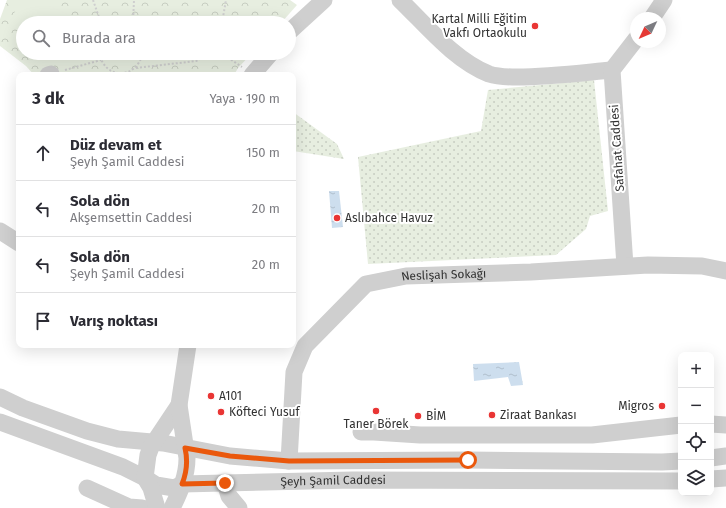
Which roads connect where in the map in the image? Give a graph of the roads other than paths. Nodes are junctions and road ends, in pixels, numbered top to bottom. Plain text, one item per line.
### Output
1 (400, 0) edge
2 (664, 0) edge
3 (317, 2) edge
4 (656, 12) edge
5 (296, 24) edge
6 (630, 47) edge
7 (265, 60) edge
8 (612, 70) junction
9 (255, 72) edge
10 (0, 231) edge
11 (16, 241) edge
12 (625, 266) junction
13 (726, 271) edge
14 (299, 343) edge
15 (188, 348) edge
16 (0, 397) edge
17 (179, 404) junction
18 (0, 422) edge
19 (714, 424) edge
20 (678, 425) edge
21 (726, 425) edge
22 (361, 432) dead end
23 (154, 443) junction
24 (185, 448) junction
25 (726, 456) edge
26 (714, 458) edge
27 (289, 461) junction
28 (678, 461) edge
29 (145, 478) junction
30 (726, 478) edge
31 (714, 479) edge
32 (678, 481) edge
33 (225, 483) junction
34 (182, 484) junction
35 (87, 488) dead end
36 (235, 506) edge
37 (154, 508) edge

1 - 8 street
2 - 4 street
3 - 5 street
6 - 8 street
7 - 9 street
8 - 12 street, Safahat Caddesi
10 - 11 street
12 - 13 street, Neslişah Sokağı
12 - 14 street, Neslişah Sokağı
14 - 27 street, Neslişah Sokağı
15 - 17 street
16 - 23 street, Şeyh Şamil Caddesi
17 - 23 street
17 - 24 street
18 - 29 street, Şeyh Şamil Caddesi
19 - 21 street
20 - 22 street
23 - 24 street, Şeyh Şamil Caddesi
23 - 29 street
24 - 27 street, Şeyh Şamil Caddesi
24 - 34 street
25 - 26 street
27 - 28 street, Şeyh Şamil Caddesi
29 - 34 street, Şeyh Şamil Caddesi
29 - 37 street
30 - 31 street
32 - 33 street, Şeyh Şamil Caddesi
33 - 34 street, Şeyh Şamil Caddesi
33 - 36 street
34 - 37 street
35 - 37 street

